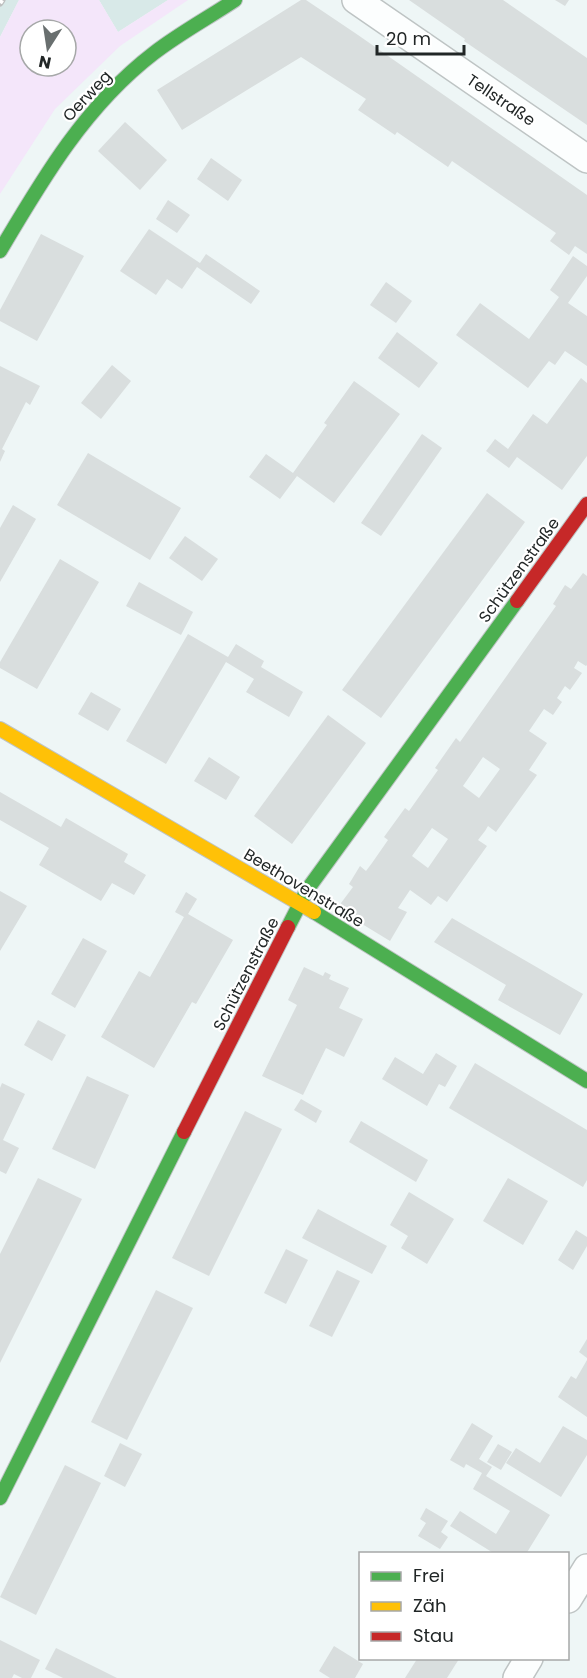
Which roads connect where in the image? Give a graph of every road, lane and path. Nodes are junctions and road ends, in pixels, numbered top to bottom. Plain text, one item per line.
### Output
1 (235, 0) edge
2 (356, 0) edge
3 (587, 159) edge
4 (0, 251) edge
5 (587, 504) edge
6 (579, 533) edge
7 (0, 729) edge
8 (300, 903) junction
9 (587, 1080) edge
10 (0, 1498) edge
11 (587, 1568) edge
12 (569, 1596) edge
13 (528, 1660) edge
14 (517, 1678) edge

1 - 4 street, Oerweg
2 - 3 street, Tellstraße
5 - 6 street, Schützenstraße
6 - 8 street, Schützenstraße
7 - 8 street, Beethovenstraße
8 - 9 street, Beethovenstraße
8 - 10 street, Schützenstraße
11 - 12 street
13 - 14 street

